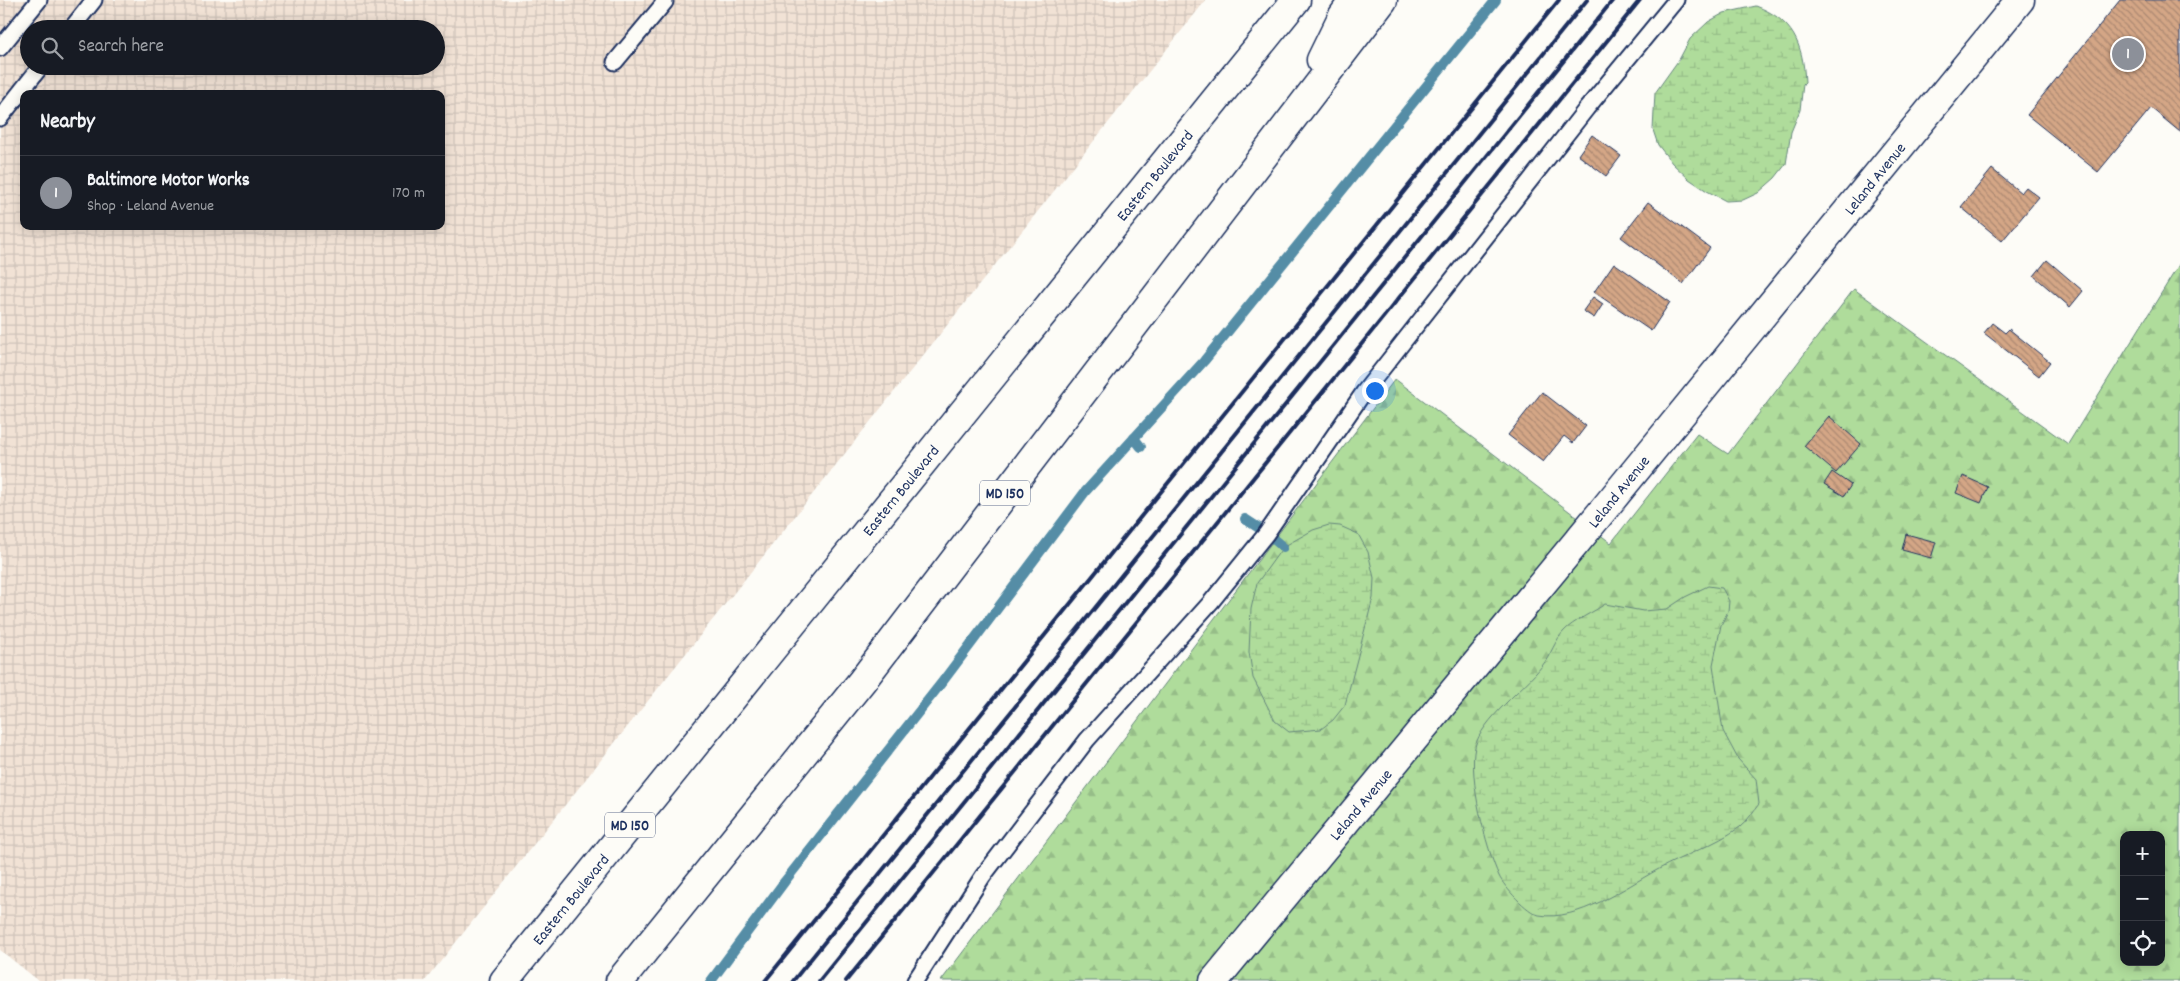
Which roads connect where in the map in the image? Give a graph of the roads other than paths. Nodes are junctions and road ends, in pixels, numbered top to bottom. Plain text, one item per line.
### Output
1 (39, 0) edge
2 (94, 0) edge
3 (663, 0) edge
4 (1296, 0) edge
5 (1354, 0) edge
6 (1382, 0) edge
7 (1676, 0) edge
8 (2020, 0) edge
9 (23, 20) edge
10 (78, 20) edge
11 (20, 23) edge
12 (0, 48) edge
13 (615, 62) dead end
14 (34, 75) edge
15 (22, 90) edge
16 (20, 93) edge
17 (1295, 112) junction
18 (0, 118) edge
19 (512, 971) edge
20 (498, 981) edge
21 (620, 981) edge
22 (915, 981) edge
23 (1214, 981) edge

1 - 9 lane
2 - 10 lane
3 - 13 lane
4 - 19 main road, Eastern Boulevard / MD 150
5 - 17 main road
6 - 17 main road, MD 150
7 - 22 lane
8 - 23 main road, Leland Avenue
11 - 12 lane
14 - 15 lane
16 - 18 lane
17 - 21 main road, MD 150
19 - 20 main road, Eastern Boulevard

